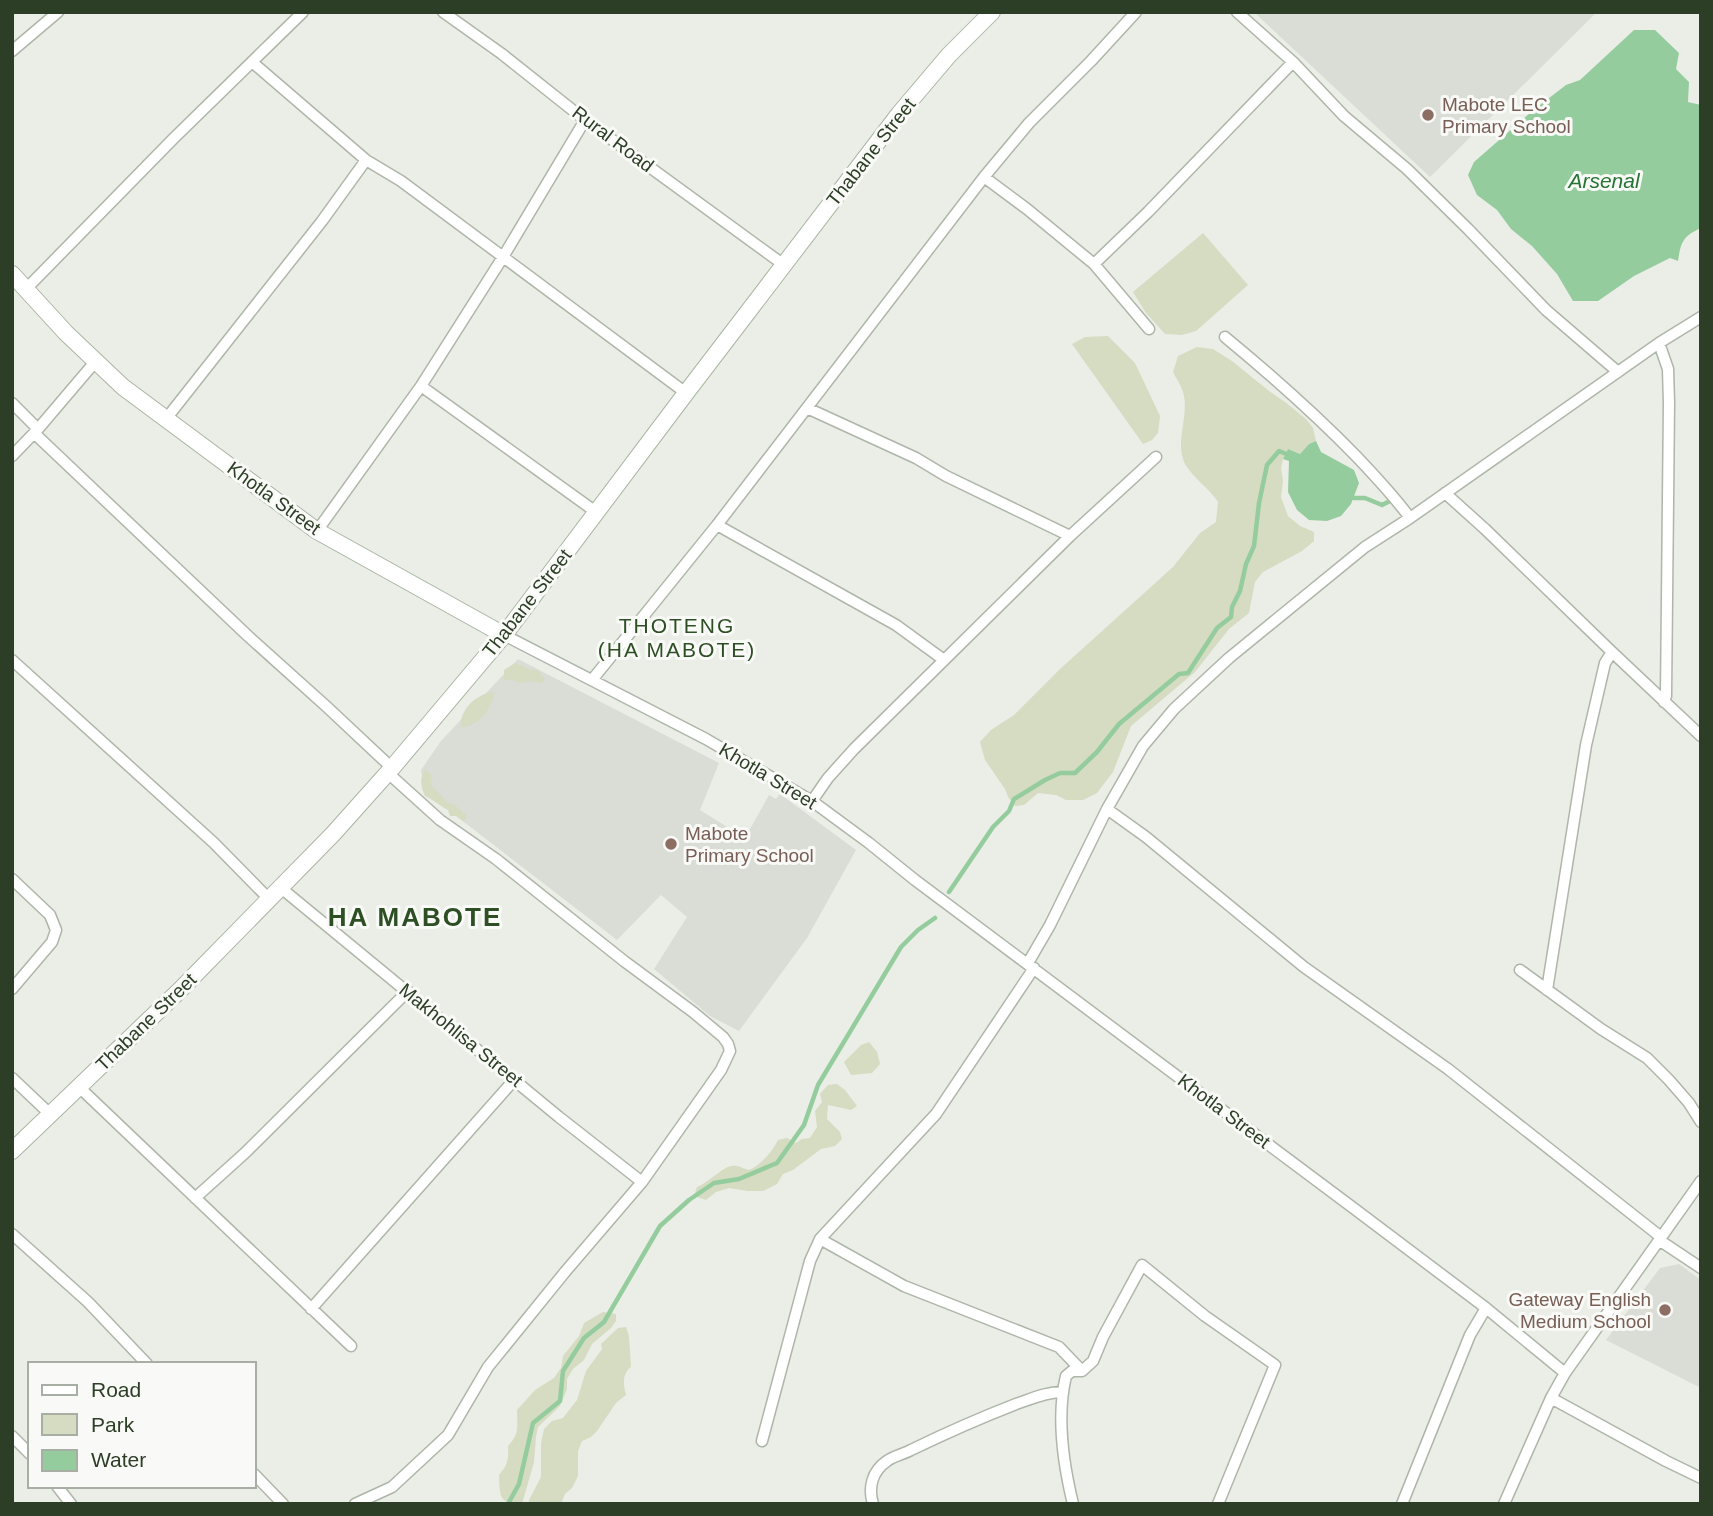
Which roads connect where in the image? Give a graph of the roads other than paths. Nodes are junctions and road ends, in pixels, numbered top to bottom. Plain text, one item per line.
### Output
1 (58, 12) edge
2 (303, 12) edge
3 (443, 12) edge
4 (992, 12) edge
5 (1136, 12) edge
6 (1237, 12) edge
7 (12, 51) edge
8 (252, 62) junction
9 (1293, 62) junction
10 (586, 120) junction
11 (366, 160) junction
12 (984, 177) junction
13 (503, 257) junction
14 (784, 264) junction
15 (1094, 264) junction
16 (12, 274) edge
17 (26, 289) junction
18 (1701, 317) edge
19 (1149, 329) dead end
20 (1225, 337) dead end
21 (1659, 343) junction
22 (95, 362) junction
23 (1618, 372) junction
24 (421, 386) junction
25 (686, 393) junction
26 (12, 403) edge
27 (807, 408) junction
28 (166, 419) junction
29 (36, 431) junction
30 (12, 456) edge
31 (1156, 457) dead end
32 (1445, 493) junction
33 (596, 512) junction
34 (1410, 518) junction
35 (718, 525) junction
36 (317, 531) junction
37 (1070, 536) junction
38 (504, 635) junction
39 (1612, 652) junction
40 (12, 660) edge
41 (944, 660) junction
42 (592, 680) junction
43 (1664, 702) junction
44 (1701, 736) edge
45 (390, 770) junction
46 (812, 801) junction
47 (1107, 809) junction
48 (12, 878) edge
49 (281, 888) junction
50 (270, 900) junction
51 (1031, 966) junction
52 (1520, 970) dead end
53 (12, 989) edge
54 (1547, 990) junction
55 (408, 991) junction
56 (12, 1078) edge
57 (515, 1079) junction
58 (79, 1087) junction
59 (51, 1115) junction
60 (1701, 1122) edge
61 (12, 1151) edge
62 (1701, 1181) edge
63 (642, 1182) junction
64 (195, 1199) junction
65 (12, 1234) edge
66 (820, 1238) junction
67 (1660, 1239) junction
68 (1701, 1268) edge
69 (1486, 1308) junction
70 (311, 1309) junction
71 (351, 1346) dead end
72 (145, 1362) edge
73 (1082, 1371) junction
74 (1565, 1373) junction
75 (1062, 1391) junction
76 (1551, 1398) junction
77 (12, 1436) edge
78 (762, 1441) dead end
79 (28, 1452) edge
80 (256, 1476) edge
81 (1701, 1478) edge
82 (59, 1488) edge
83 (71, 1504) edge
84 (283, 1504) edge
85 (355, 1504) edge
86 (873, 1504) edge
87 (1073, 1504) edge
88 (1218, 1504) edge
89 (1402, 1504) edge
90 (1504, 1504) edge

1 - 7 street
2 - 8 street
3 - 10 street, Rural Road
4 - 14 street, Thabane Street
5 - 12 street
6 - 9 street
8 - 11 street
8 - 17 street
9 - 15 street
9 - 23 street
10 - 13 street
10 - 14 street, Rural Road
11 - 13 street
11 - 28 street
12 - 15 street
12 - 27 street
13 - 24 street
13 - 25 street
14 - 25 street, Thabane Street
15 - 19 street
16 - 17 street, Khotla Street
17 - 22 street, Khotla Street
18 - 21 street
20 - 34 street
21 - 23 street
21 - 43 street
22 - 28 street, Khotla Street
22 - 29 street
23 - 32 street
24 - 33 street
24 - 36 street
25 - 33 street, Thabane Street
26 - 29 street
27 - 35 street
27 - 37 street
28 - 36 street, Khotla Street
29 - 30 street
29 - 45 street
31 - 37 street
32 - 34 street
32 - 39 street
33 - 38 street, Thabane Street
34 - 47 street
35 - 41 street
35 - 42 street
36 - 38 street, Khotla Street
37 - 41 street
38 - 42 street, Khotla Street
38 - 45 street, Thabane Street
39 - 43 street
39 - 54 street
40 - 50 street
41 - 46 street
42 - 46 street, Khotla Street
43 - 44 street
45 - 49 street, Thabane Street
45 - 63 street
46 - 51 street, Khotla Street
47 - 51 street
47 - 67 street
48 - 53 street
49 - 50 street, Thabane Street
49 - 55 street, Makhohlisa Street
50 - 58 street, Thabane Street
51 - 66 street
51 - 69 street, Khotla Street
52 - 54 street
54 - 60 street
55 - 57 street, Makhohlisa Street
55 - 64 street
56 - 59 street
57 - 63 street, Makhohlisa Street
57 - 70 street
58 - 59 street, Thabane Street
58 - 64 street
59 - 61 street, Thabane Street
62 - 67 street
63 - 85 street
64 - 70 street
65 - 72 street
66 - 73 street
66 - 78 street
67 - 68 street
67 - 74 street
69 - 74 street, Khotla Street
69 - 89 street
70 - 71 street
73 - 75 street
73 - 88 street
74 - 76 street
75 - 86 street
75 - 87 street
76 - 81 street
76 - 90 street
77 - 79 street
80 - 84 street
82 - 83 street

